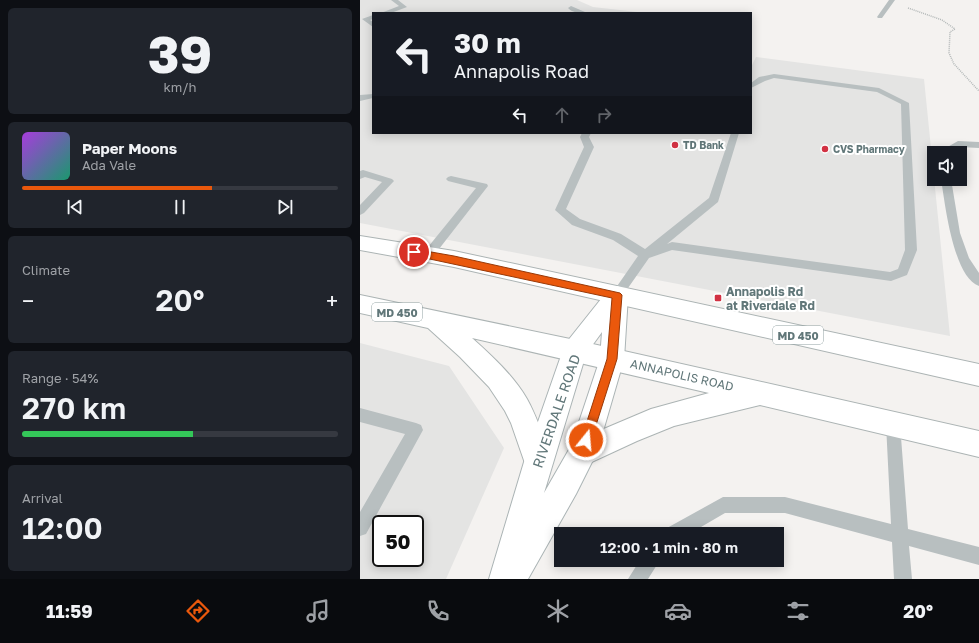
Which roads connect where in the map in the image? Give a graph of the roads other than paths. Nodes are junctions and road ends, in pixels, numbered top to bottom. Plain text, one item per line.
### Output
1 (394, 0) edge
2 (890, 2) edge
3 (571, 8) dead end
4 (387, 12) edge
5 (581, 12) edge
6 (372, 16) edge
7 (880, 17) dead end
8 (372, 24) edge
9 (752, 85) edge
10 (372, 96) edge
11 (360, 99) edge
12 (586, 134) edge
13 (735, 134) edge
14 (979, 145) edge
15 (954, 146) edge
16 (360, 176) edge
17 (451, 179) dead end
18 (947, 186) edge
19 (360, 211) edge
20 (360, 242) edge
21 (428, 255) junction
22 (646, 255) junction
23 (979, 281) edge
24 (617, 295) junction
25 (360, 304) edge
26 (434, 320) junction
27 (575, 350) junction
28 (612, 359) junction
29 (979, 375) edge
30 (762, 393) junction
31 (360, 415) edge
32 (892, 424) junction
33 (979, 444) edge
34 (583, 452) junction
35 (538, 462) junction
36 (685, 527) edge
37 (360, 528) edge
38 (898, 534) junction
39 (979, 556) edge
40 (646, 567) edge
41 (505, 579) edge
42 (510, 579) edge
43 (637, 579) edge
44 (903, 579) edge

1 - 4 lane
2 - 7 lane
3 - 5 lane
6 - 8 lane
9 - 22 lane
10 - 11 lane
12 - 22 lane
13 - 22 lane
14 - 15 lane
16 - 19 lane
17 - 21 lane
18 - 23 lane
20 - 21 main road, MD 450
21 - 24 main road, MD 450
22 - 24 lane
24 - 27 main road, RIVERDALE ROAD
24 - 28 main road
24 - 29 main road, MD 450
25 - 26 main road, ANNAPOLIS ROAD / MD 450
26 - 27 main road, ANNAPOLIS ROAD / MD 450
26 - 35 main road
27 - 28 main road, ANNAPOLIS ROAD / MD 450
27 - 35 main road, RIVERDALE ROAD
28 - 30 main road, ANNAPOLIS ROAD / MD 450
28 - 34 main road
30 - 32 main road, ANNAPOLIS ROAD / MD 450
30 - 34 main road
31 - 37 lane
32 - 33 main road, ANNAPOLIS ROAD / MD 450
32 - 38 lane
34 - 42 main road
35 - 41 main road, RIVERDALE ROAD
36 - 38 lane
38 - 39 lane
38 - 44 lane
40 - 43 lane

